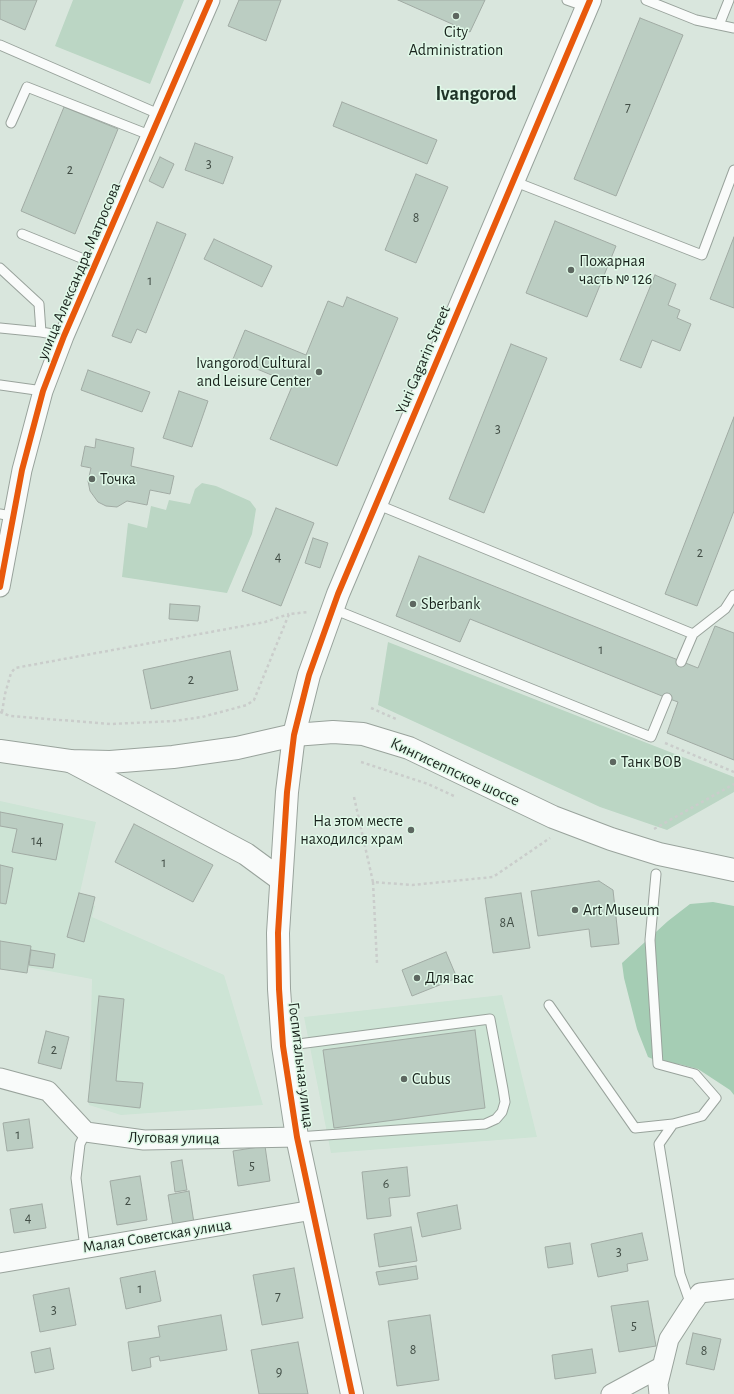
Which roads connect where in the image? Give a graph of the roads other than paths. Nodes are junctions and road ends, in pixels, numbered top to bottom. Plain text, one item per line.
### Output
1 (210, 0) edge
2 (646, 0) edge
3 (729, 0) edge
4 (581, 2) edge
5 (719, 25) junction
6 (734, 28) edge
7 (0, 45) edge
8 (161, 115) junction
9 (11, 123) dead end
10 (152, 136) junction
11 (734, 170) edge
12 (513, 181) junction
13 (22, 234) dead end
14 (96, 264) junction
15 (0, 268) edge
16 (0, 328) edge
17 (41, 332) junction
18 (64, 336) junction
19 (0, 384) edge
20 (44, 391) junction
21 (376, 504) junction
22 (6, 515) edge
23 (0, 587) edge
24 (734, 595) edge
25 (333, 609) junction
26 (693, 634) junction
27 (681, 662) dead end
28 (667, 698) dead end
29 (294, 735) junction
30 (0, 751) edge
31 (70, 761) junction
32 (734, 870) edge
33 (656, 874) dead end
34 (280, 879) junction
35 (549, 1005) dead end
36 (283, 1046) junction
37 (0, 1078) edge
38 (673, 1124) junction
39 (86, 1132) junction
40 (297, 1137) junction
41 (313, 1210) junction
42 (85, 1248) junction
43 (0, 1263) edge
44 (734, 1289) edge
45 (691, 1305) junction
46 (661, 1367) junction
47 (352, 1394) edge
48 (611, 1394) edge
49 (659, 1394) edge

1 - 8 street, улица Александра Матросова
2 - 5 lane
3 - 5 lane
4 - 12 main road, Yuri Gagarin Street
5 - 6 lane
7 - 8 lane
8 - 10 street, улица Александра Матросова
9 - 10 lane
10 - 14 street, улица Александра Матросова
11 - 12 lane
12 - 21 main road, Yuri Gagarin Street
13 - 14 lane
14 - 18 street, улица Александра Матросова
15 - 17 lane
16 - 17 lane
17 - 18 lane
18 - 20 street, улица Александра Матросова
19 - 20 lane
20 - 22 street, улица Александра Матросова
21 - 25 main road, Yuri Gagarin Street
21 - 26 lane
22 - 23 street, улица Александра Матросова
24 - 26 lane
25 - 28 lane
25 - 29 main road, Yuri Gagarin Street
26 - 27 lane
29 - 31 main road, Кингисеппское шоссе
29 - 32 main road, Кингисеппское шоссе
29 - 34 main road, Госпитальная улица
30 - 31 main road, Кингисеппское шоссе
31 - 34 main road
33 - 38 lane
34 - 36 main road, Госпитальная улица
35 - 38 lane
36 - 40 main road, Госпитальная улица
36 - 40 lane
37 - 39 street
38 - 45 lane
39 - 40 street, Луговая улица
39 - 42 lane
40 - 41 main road, Госпитальная улица
41 - 42 street, Малая Советская улица
41 - 47 main road, Госпитальная улица
42 - 43 street, Малая Советская улица
44 - 45 street
45 - 46 street
46 - 48 street
46 - 49 street

